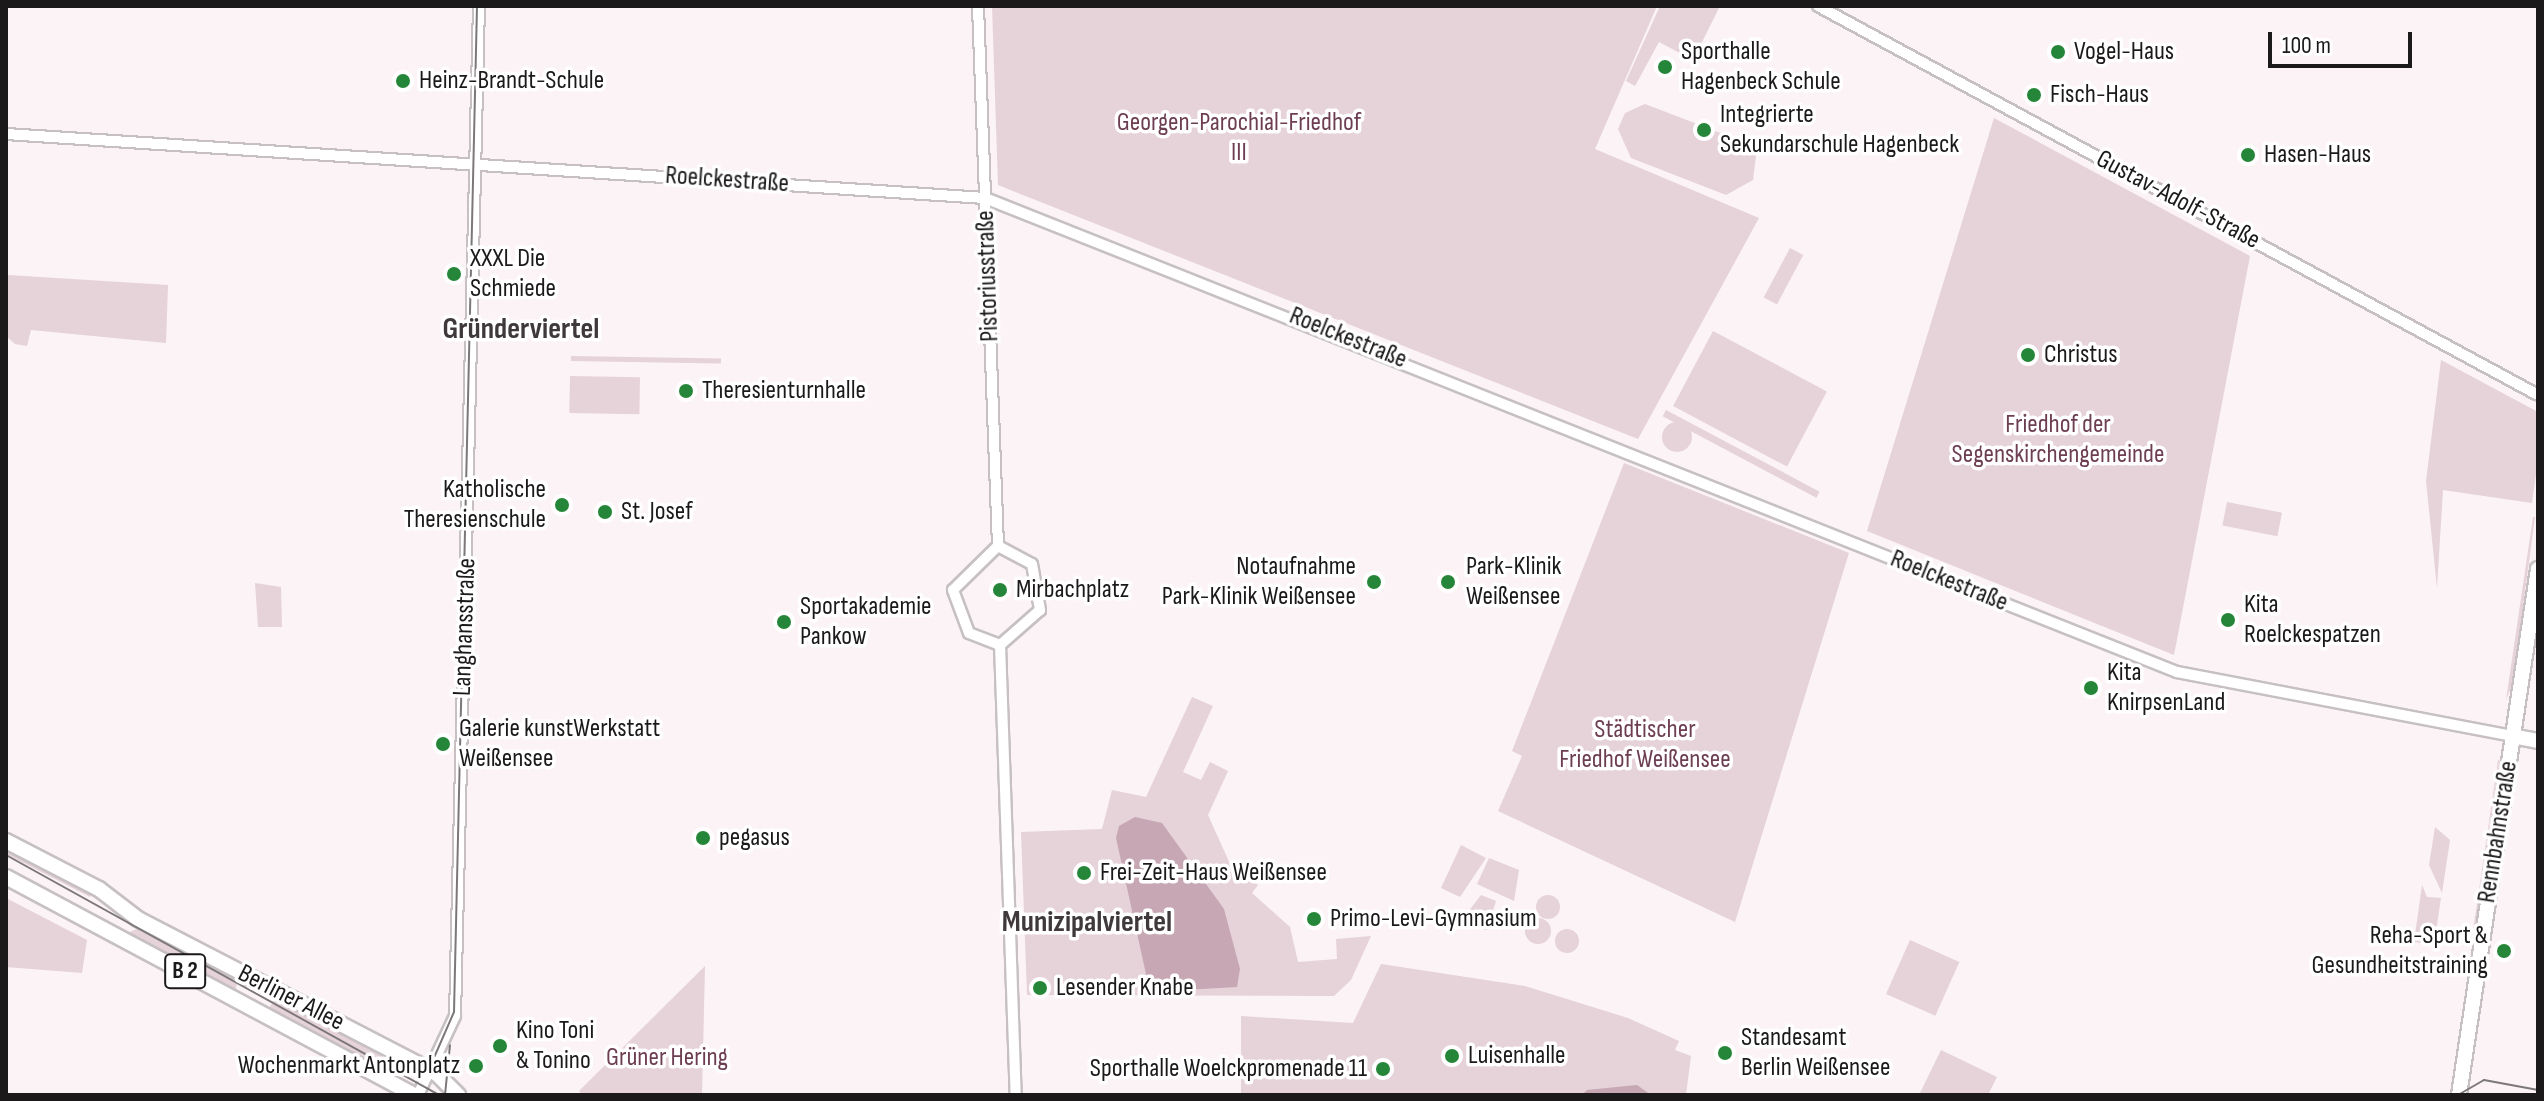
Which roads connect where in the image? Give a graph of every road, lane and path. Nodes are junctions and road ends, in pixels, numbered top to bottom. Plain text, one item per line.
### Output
1 (479, 6) edge
2 (978, 6) edge
3 (1818, 6) edge
4 (6, 134) edge
5 (476, 165) junction
6 (985, 198) junction
7 (2538, 395) edge
8 (998, 546) junction
9 (2538, 569) edge
10 (1000, 645) junction
11 (2512, 736) junction
12 (2538, 741) edge
13 (6, 841) edge
14 (6, 877) edge
15 (432, 1071) junction
16 (417, 1095) edge
17 (458, 1095) edge
18 (1016, 1095) edge
19 (2459, 1095) edge

1 - 5 street, Langhansstraße
2 - 6 street, Pistoriusstraße
3 - 7 street, Gustav-Adolf-Straße
4 - 5 street, Roelckestraße
5 - 6 street, Roelckestraße
5 - 15 street, Langhansstraße
6 - 8 street, Pistoriusstraße
6 - 11 street, Roelckestraße
8 - 10 street
8 - 10 street
9 - 11 main road, Rennbahnstraße
10 - 18 street
11 - 12 main road, Roelckestraße
11 - 19 main road, Rennbahnstraße
13 - 15 main road, Berliner Allee / B 2
14 - 16 main road, Berliner Allee / B 2
15 - 16 street, Langhansstraße
15 - 17 main road, Berliner Allee / B 2

